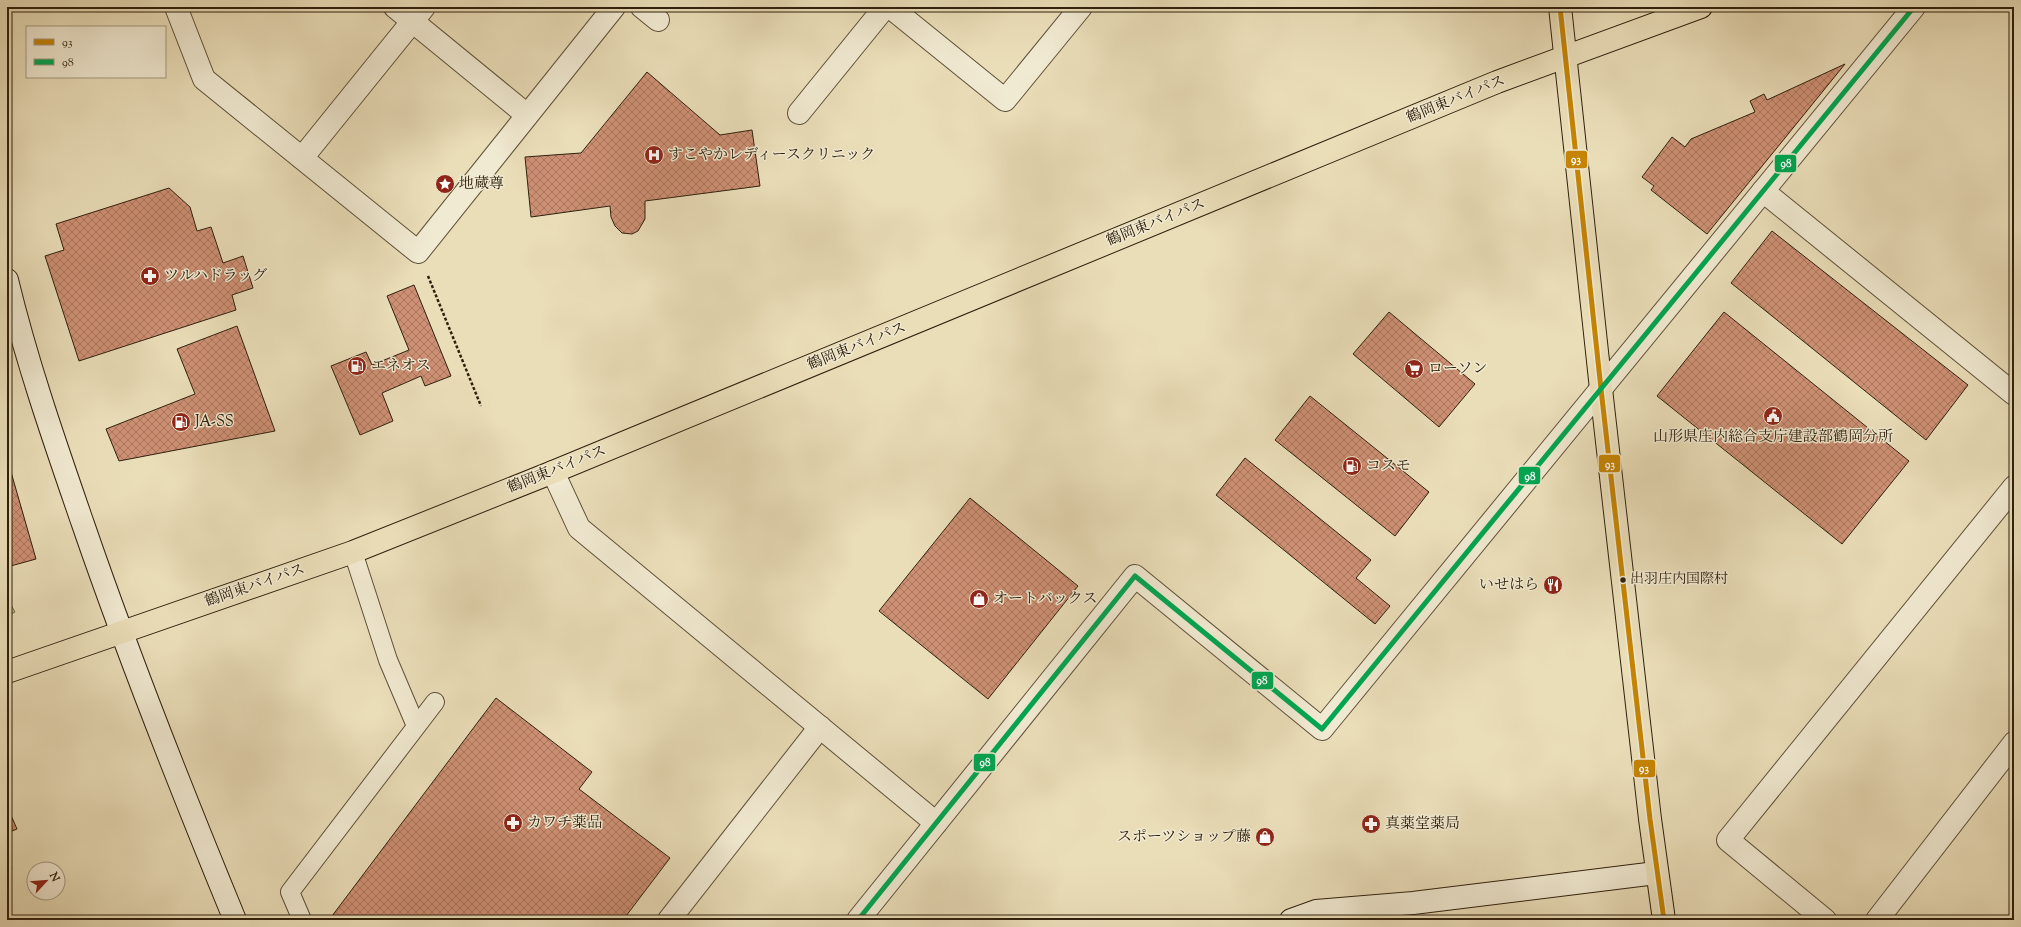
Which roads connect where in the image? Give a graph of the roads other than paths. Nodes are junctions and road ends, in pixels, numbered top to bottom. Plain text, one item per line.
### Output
1 (176, 7) edge
2 (394, 7) edge
3 (614, 7) edge
4 (885, 7) edge
5 (890, 7) edge
6 (1560, 7) edge
7 (1701, 7) edge
8 (1914, 7) edge
9 (1073, 10) edge
10 (418, 14) edge
11 (1566, 58) junction
12 (799, 114) dead end
13 (527, 115) junction
14 (302, 158) junction
15 (1763, 191) junction
16 (7, 280) edge
17 (1601, 389) junction
18 (2014, 394) edge
19 (553, 472) junction
20 (2014, 487) edge
21 (353, 552) junction
22 (121, 634) junction
23 (7, 672) edge
24 (435, 702) dead end
25 (416, 726) junction
26 (820, 727) junction
27 (2014, 743) edge
28 (936, 823) junction
29 (1656, 873) junction
30 (235, 920) edge
31 (302, 920) edge
32 (669, 920) edge
33 (858, 920) edge
34 (1291, 920) edge
35 (1664, 920) edge
36 (1825, 920) edge
37 (1877, 920) edge

1 - 14 street
2 - 10 street
3 - 13 street
4 - 12 street
5 - 9 street
6 - 11 main road
7 - 11 main road, 鶴岡東バイパス
8 - 15 street
10 - 13 street
10 - 14 street
11 - 17 main road
11 - 19 main road, 鶴岡東バイパス
13 - 14 street
15 - 17 street
15 - 18 street
16 - 22 street
17 - 28 street
17 - 29 main road
19 - 21 main road, 鶴岡東バイパス
19 - 26 street
20 - 36 street
21 - 22 main road, 鶴岡東バイパス
21 - 25 lane
22 - 23 main road, 鶴岡東バイパス
22 - 30 street
24 - 25 lane
25 - 31 lane
26 - 28 street
26 - 32 street
27 - 37 street
28 - 33 street
29 - 34 street
29 - 35 main road

